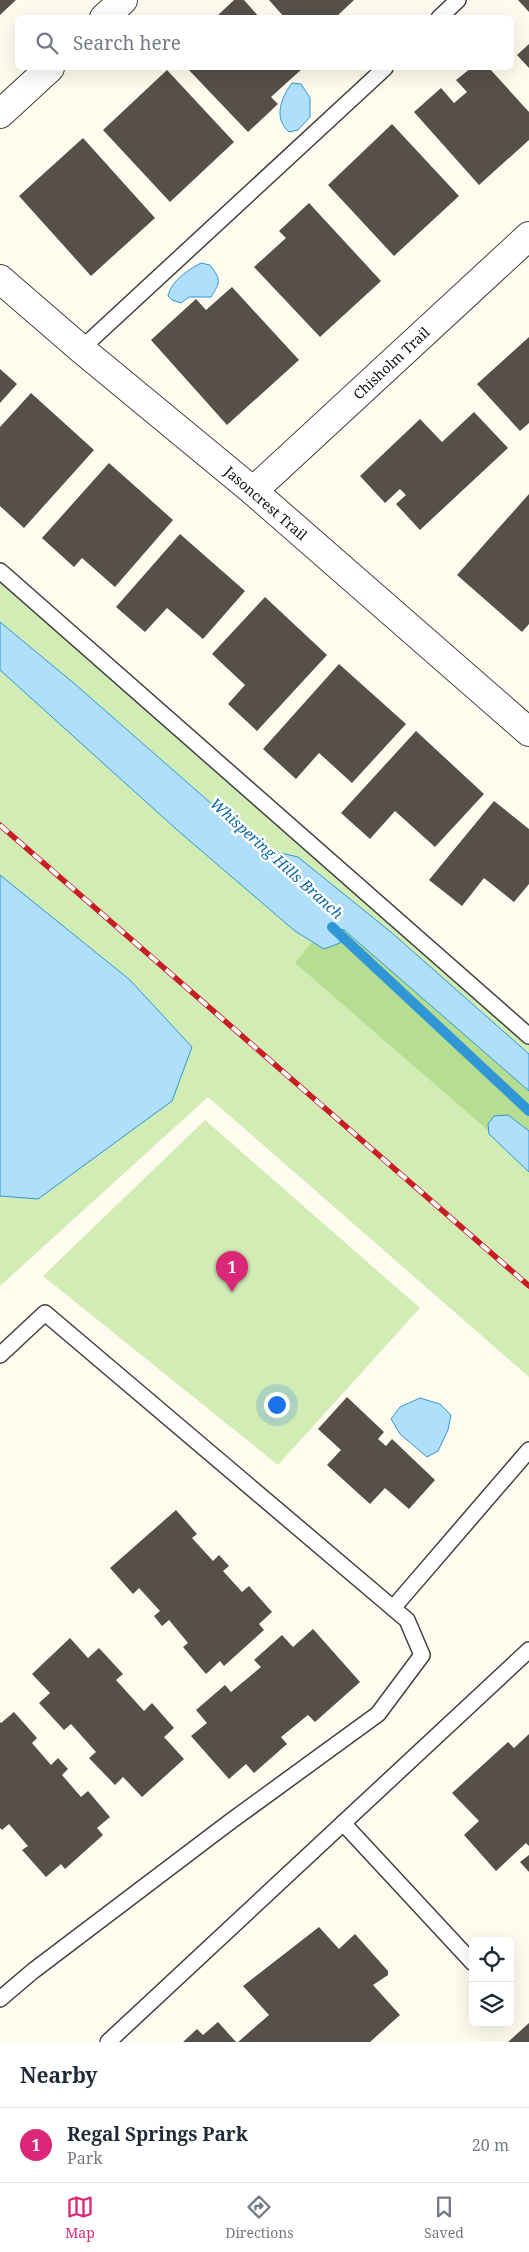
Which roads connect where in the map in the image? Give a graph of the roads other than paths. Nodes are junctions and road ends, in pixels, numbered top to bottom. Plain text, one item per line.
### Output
1 (123, 0) edge
2 (458, 0) edge
3 (107, 15) edge
4 (442, 15) edge
5 (48, 70) edge
6 (383, 70) edge
7 (0, 114) edge
8 (529, 236) edge
9 (0, 279) edge
10 (81, 349) junction
11 (253, 490) junction
12 (0, 571) edge
13 (529, 732) edge
14 (529, 1036) edge
15 (0, 1355) edge
16 (529, 1450) edge
17 (394, 1608) junction
18 (529, 1650) edge
19 (343, 1823) junction
20 (469, 1959) edge
21 (0, 1999) edge
22 (108, 2042) edge

1 - 3 street
2 - 4 lane
5 - 7 street
6 - 10 lane
8 - 11 street, Chisholm Trail
9 - 10 street, Jasoncrest Trail
10 - 11 street, Jasoncrest Trail
11 - 13 street, Jasoncrest Trail
12 - 14 lane
15 - 17 lane
16 - 17 lane
17 - 21 lane
18 - 19 lane
19 - 20 lane
19 - 22 lane

